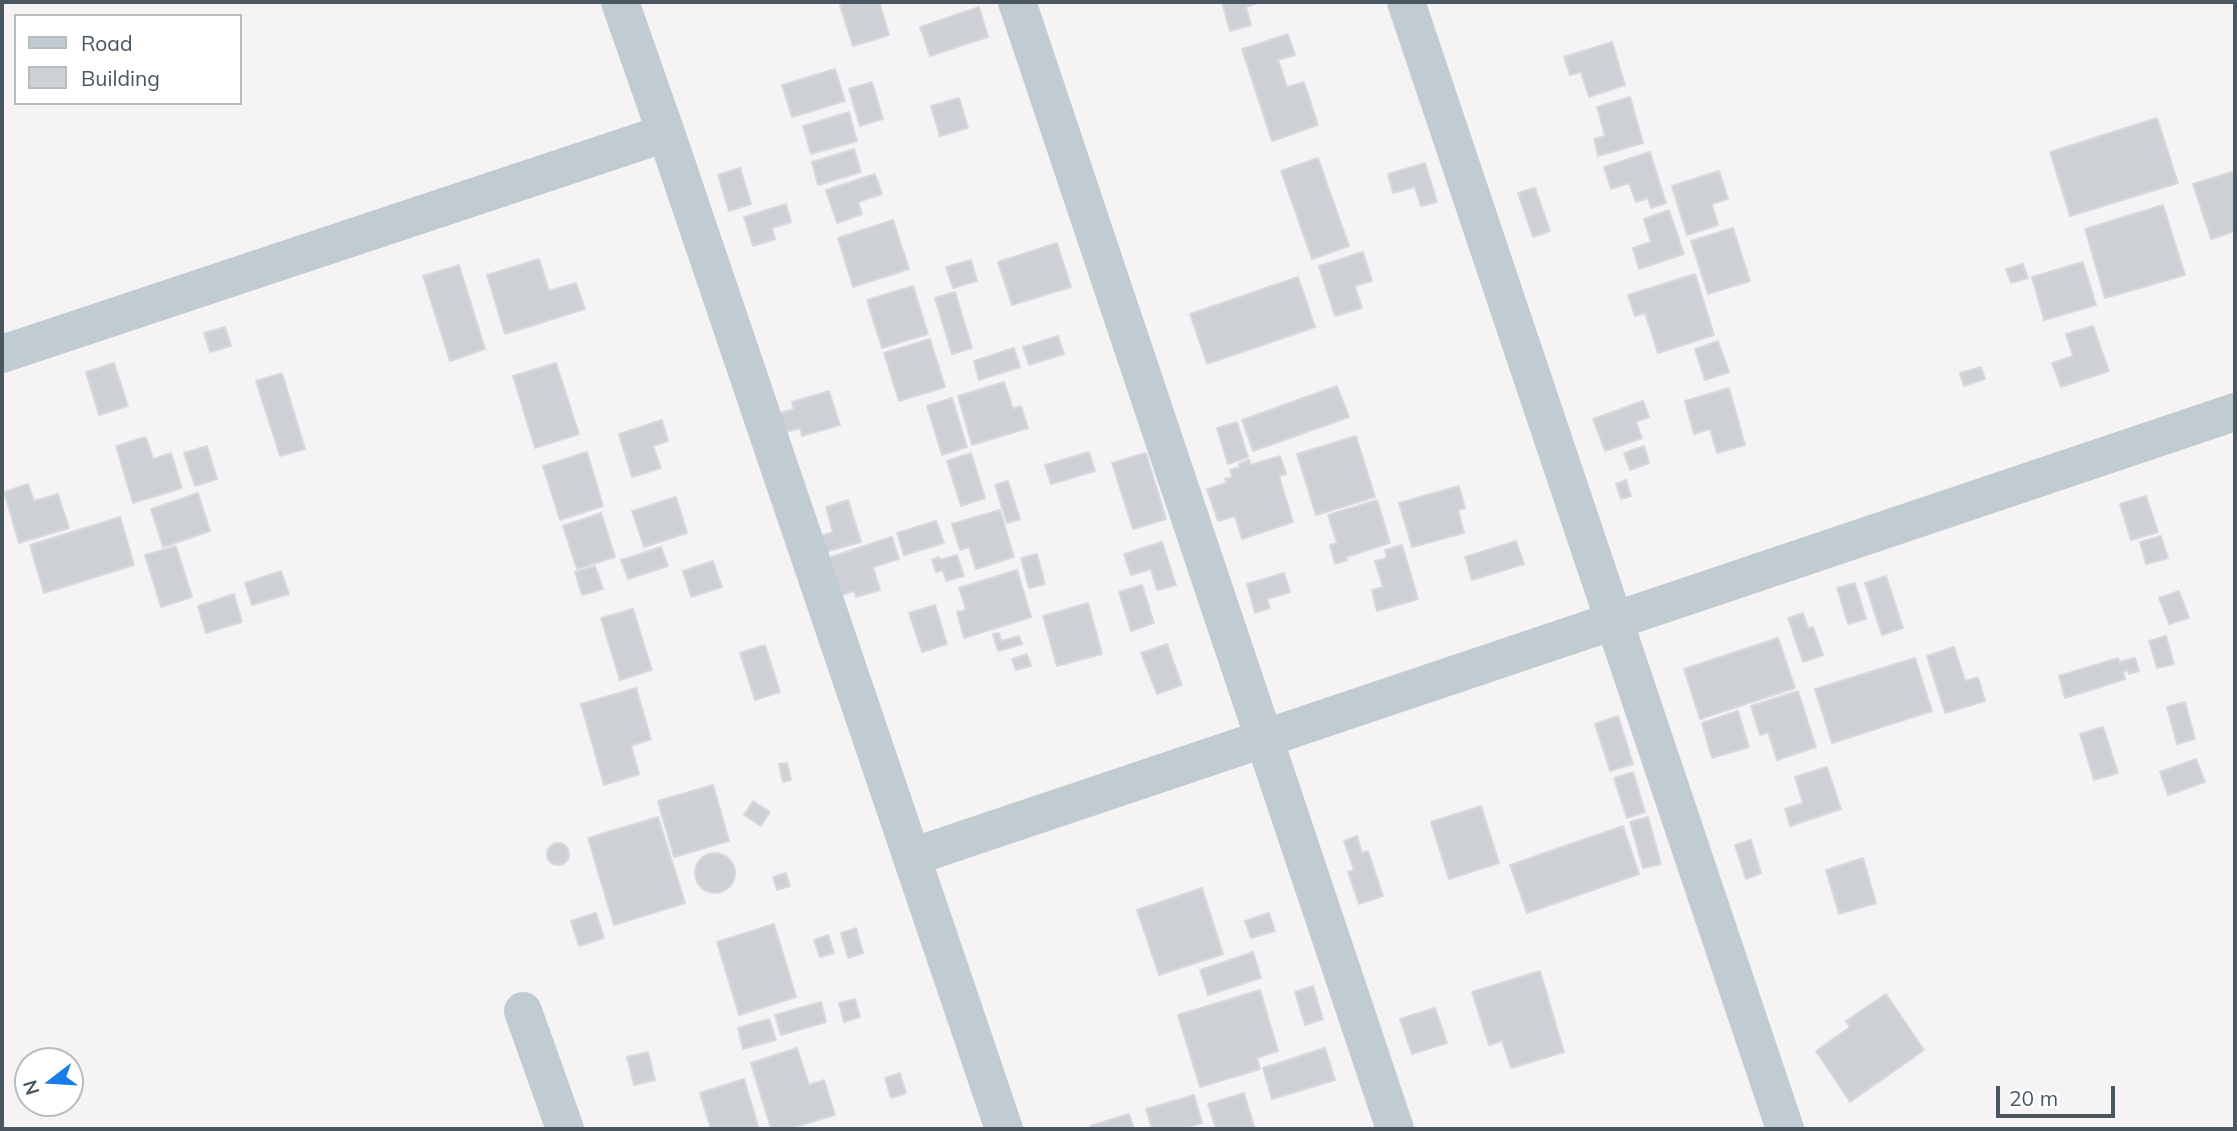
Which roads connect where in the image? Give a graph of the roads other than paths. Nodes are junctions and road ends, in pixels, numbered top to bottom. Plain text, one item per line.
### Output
1 (620, 2) edge
2 (1017, 2) edge
3 (1406, 2) edge
4 (666, 132) junction
5 (2, 354) edge
6 (2235, 412) edge
7 (1614, 621) junction
8 (1264, 738) junction
9 (912, 857) junction
10 (523, 1011) dead end
11 (565, 1129) edge
12 (1004, 1129) edge
13 (1395, 1129) edge
14 (1785, 1129) edge

1 - 4 street
2 - 8 street
3 - 7 street
4 - 5 street
4 - 9 street
6 - 7 street
7 - 8 street
7 - 14 street
8 - 9 street
8 - 13 street
9 - 12 street
10 - 11 street

